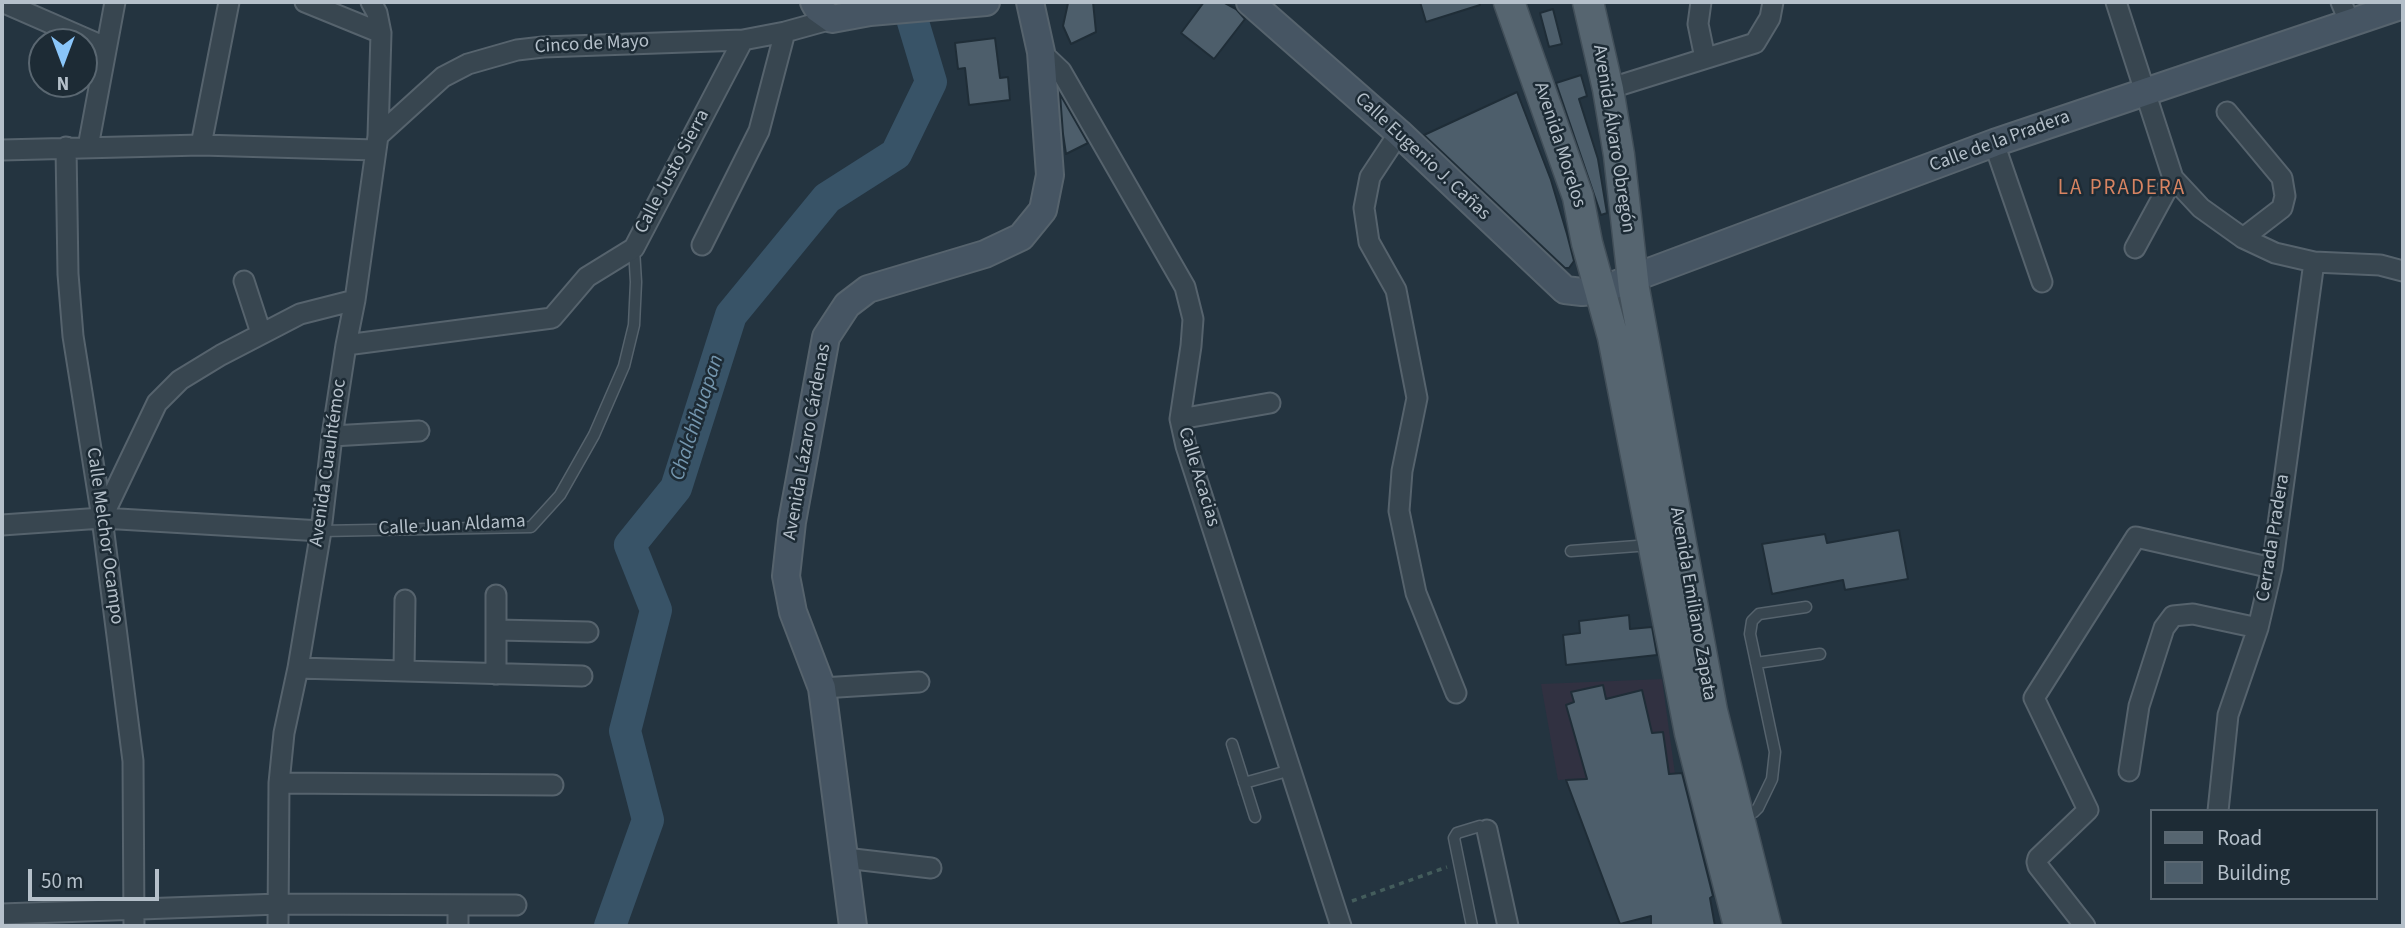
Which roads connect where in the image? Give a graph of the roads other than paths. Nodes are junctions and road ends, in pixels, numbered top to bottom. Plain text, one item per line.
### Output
1 (2, 2) edge
2 (115, 2) edge
3 (229, 2) edge
4 (305, 2) edge
5 (371, 2) edge
6 (981, 2) edge
7 (1030, 2) edge
8 (1250, 2) edge
9 (1509, 2) edge
10 (1588, 2) edge
11 (1701, 2) edge
12 (1773, 2) edge
13 (2116, 2) edge
14 (2403, 5) edge
15 (823, 10) edge
16 (2346, 12) edge
17 (785, 32) junction
18 (381, 33) junction
19 (743, 40) junction
20 (105, 47) junction
21 (1041, 52) junction
22 (1706, 58) junction
23 (1608, 89) junction
24 (2144, 91) junction
25 (2227, 112) dead end
26 (1399, 133) junction
27 (377, 143) junction
28 (1994, 143) junction
29 (201, 145) junction
30 (66, 147) junction
31 (88, 147) junction
32 (2, 150) edge
33 (2173, 178) junction
34 (2243, 239) junction
35 (702, 245) dead end
36 (2134, 247) dead end
37 (634, 248) junction
38 (2314, 261) junction
39 (2403, 271) edge
40 (1633, 278) junction
41 (244, 281) dead end
42 (2042, 282) dead end
43 (1601, 290) junction
44 (355, 300) junction
45 (261, 333) junction
46 (346, 345) junction
47 (1270, 403) dead end
48 (1181, 419) junction
49 (419, 431) dead end
50 (332, 436) junction
51 (102, 519) junction
52 (2, 525) edge
53 (321, 531) junction
54 (1654, 545) junction
55 (1572, 551) dead end
56 (2272, 568) junction
57 (496, 595) dead end
58 (405, 600) dead end
59 (1806, 607) dead end
60 (2258, 628) junction
61 (497, 630) junction
62 (588, 632) dead end
63 (1820, 654) dead end
64 (1756, 663) junction
65 (298, 668) junction
66 (404, 671) junction
67 (496, 674) junction
68 (582, 676) dead end
69 (919, 682) dead end
70 (822, 688) junction
71 (1456, 693) dead end
72 (1231, 744) dead end
73 (1292, 770) junction
74 (2129, 771) dead end
75 (279, 783) junction
76 (1244, 783) junction
77 (553, 785) dead end
78 (2218, 809) edge
79 (1255, 817) dead end
80 (1726, 820) junction
81 (1487, 830) joint
82 (845, 858) junction
83 (931, 867) dead end
84 (279, 904) junction
85 (458, 905) junction
86 (516, 905) dead end
87 (2, 914) edge
88 (135, 918) edge
89 (278, 926) edge
90 (458, 926) edge
91 (853, 926) edge
92 (1341, 926) edge
93 (1472, 926) edge
94 (1508, 926) edge
95 (1739, 926) edge
96 (1766, 926) edge
97 (2085, 926) edge

1 - 20 street
2 - 20 street
3 - 29 street
4 - 18 street
5 - 18 street, Avenida Cuauhtémoc
6 - 15 street
7 - 21 street, Avenida Lázaro Cárdenas
8 - 26 street, Calle Eugenio J. Cañas
9 - 43 main road, Avenida Morelos
10 - 23 main road, Avenida Álvaro Obregón
11 - 22 street
12 - 22 street
13 - 24 street
14 - 16 street, Calle de la Pradera
15 - 17 street, Cinco de Mayo
16 - 24 street, Calle de la Pradera
17 - 19 street, Cinco de Mayo
17 - 35 street
18 - 27 street, Avenida Cuauhtémoc
19 - 27 street, Cinco de Mayo
19 - 37 street, Calle Justo Sierra
20 - 31 street
21 - 48 street, Calle Acacias
21 - 70 street, Avenida Lázaro Cárdenas
22 - 23 street
23 - 40 main road, Avenida Álvaro Obregón
24 - 28 street, Calle de la Pradera
24 - 33 street
25 - 34 street
26 - 43 street, Calle Eugenio J. Cañas
26 - 71 street
27 - 29 street
27 - 44 street, Avenida Cuauhtémoc
28 - 40 street, Calle de la Pradera
28 - 42 street
29 - 31 street
30 - 31 street
30 - 32 street
30 - 51 street, Calle Melchor Ocampo
33 - 34 street
33 - 36 street
34 - 38 street
37 - 46 street, Calle Justo Sierra
37 - 53 lane, Calle Juan Aldama
38 - 39 street
38 - 56 street, Cerrada Pradera
40 - 43 street, Calle de la Pradera
40 - 80 main road, Avenida Emiliano Zapata
41 - 45 street
43 - 54 main road, Avenida Emiliano Zapata
44 - 45 street
44 - 46 street, Avenida Cuauhtémoc
45 - 51 street
46 - 50 street, Avenida Cuauhtémoc
47 - 48 street
48 - 73 street, Calle Acacias
49 - 50 street
50 - 53 street, Avenida Cuauhtémoc
51 - 52 street
51 - 53 street
51 - 88 street, Calle Melchor Ocampo
53 - 65 street, Avenida Cuauhtémoc
54 - 55 lane
54 - 80 main road, Avenida Emiliano Zapata
56 - 60 street, Cerrada Pradera
56 - 97 street
57 - 61 street
58 - 66 street
59 - 64 lane
60 - 74 street
60 - 78 street, Cerrada Pradera
61 - 62 street
61 - 67 street
63 - 64 lane
64 - 80 lane
65 - 66 street
65 - 75 street, Avenida Cuauhtémoc
66 - 67 street
67 - 68 street
69 - 70 street
70 - 82 street, Avenida Lázaro Cárdenas
72 - 76 lane
73 - 76 lane
73 - 92 street, Calle Acacias
75 - 77 street
75 - 84 street, Avenida Cuauhtémoc
76 - 79 lane
80 - 95 main road, Avenida Emiliano Zapata
80 - 96 main road, Avenida Emiliano Zapata
81 - 93 lane
81 - 94 street
82 - 83 street
82 - 91 street, Avenida Lázaro Cárdenas
84 - 85 street
84 - 88 street
84 - 89 street, Avenida Cuauhtémoc
85 - 86 street
85 - 90 street
87 - 88 street

